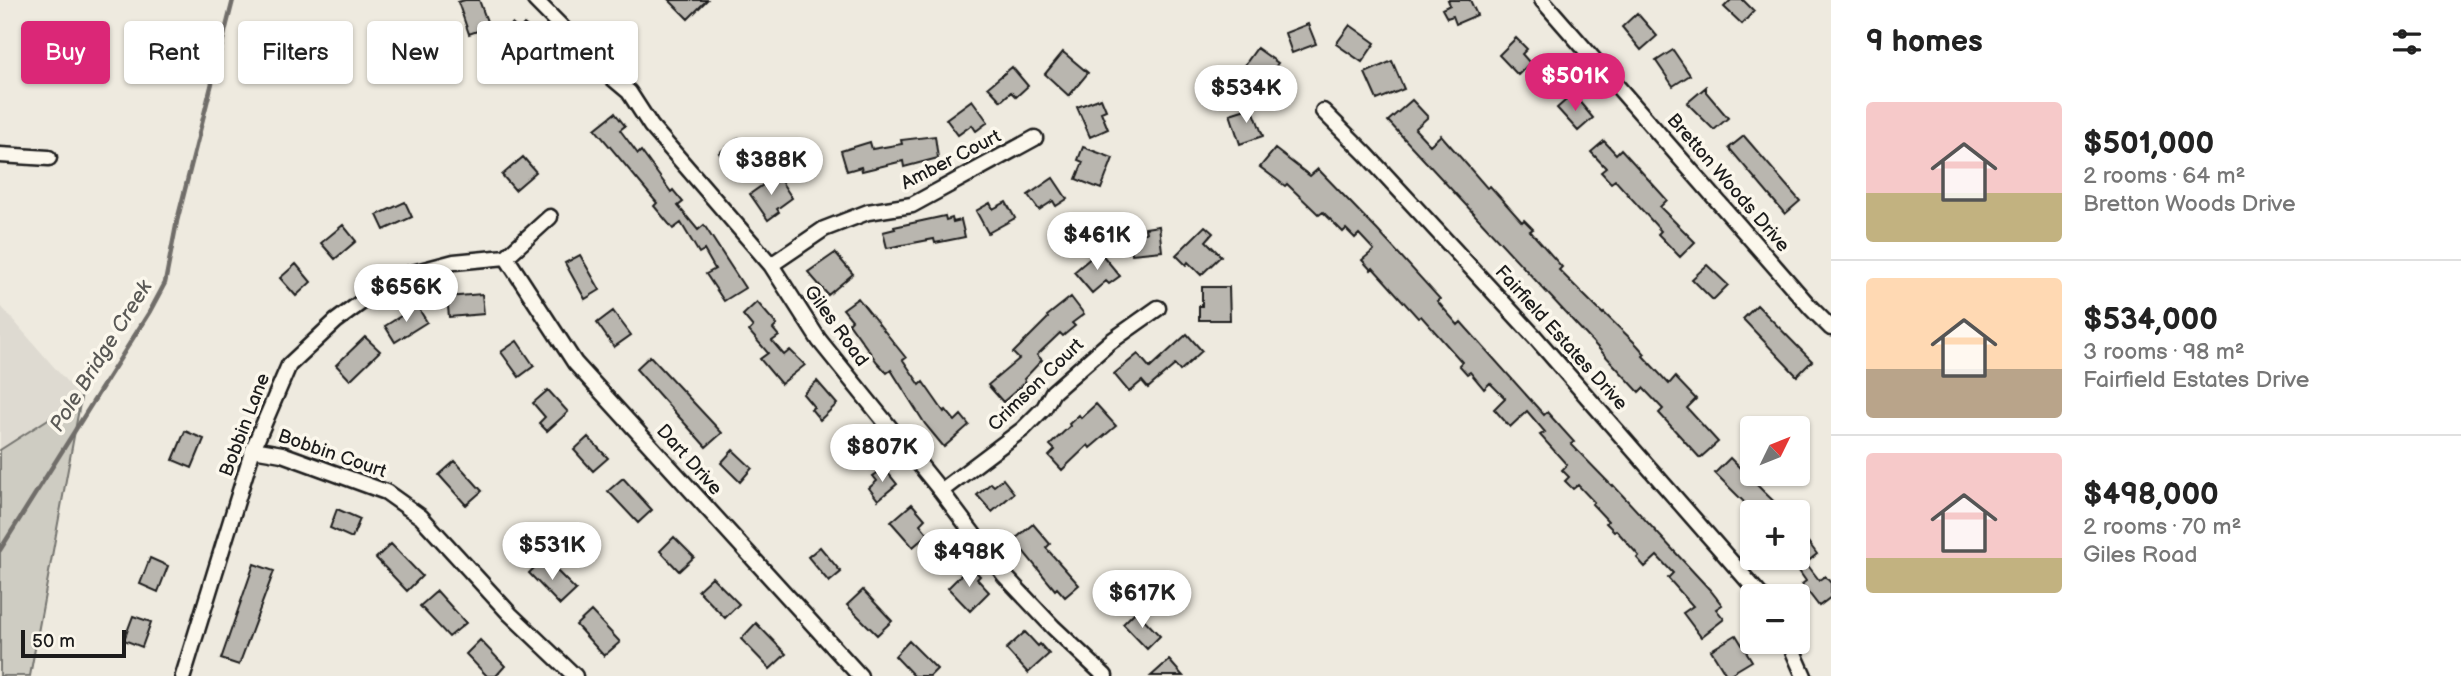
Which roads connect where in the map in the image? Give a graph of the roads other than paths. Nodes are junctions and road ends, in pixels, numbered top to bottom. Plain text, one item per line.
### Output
1 (535, 0) edge
2 (1542, 0) edge
3 (1323, 111) dead end
4 (1035, 138) dead end
5 (0, 155) edge
6 (49, 158) dead end
7 (550, 217) dead end
8 (506, 257) junction
9 (771, 265) junction
10 (1158, 308) dead end
11 (1831, 328) edge
12 (253, 449) junction
13 (941, 491) junction
14 (1751, 584) edge
15 (1794, 654) edge
16 (183, 676) edge
17 (575, 676) edge
18 (860, 676) edge
19 (1105, 676) edge
20 (1804, 676) edge

1 - 9 street, Giles Road
2 - 11 street, Bretton Woods Drive
3 - 14 street, Fairfield Estates Drive
4 - 9 street, Amber Court
5 - 6 street
7 - 8 street
8 - 12 street, Bobbin Lane
8 - 18 street, Dart Drive
9 - 13 street, Giles Road
10 - 13 street, Crimson Court
12 - 16 street, Bobbin Lane
12 - 17 street, Bobbin Court
13 - 19 street, Giles Road
15 - 20 street

